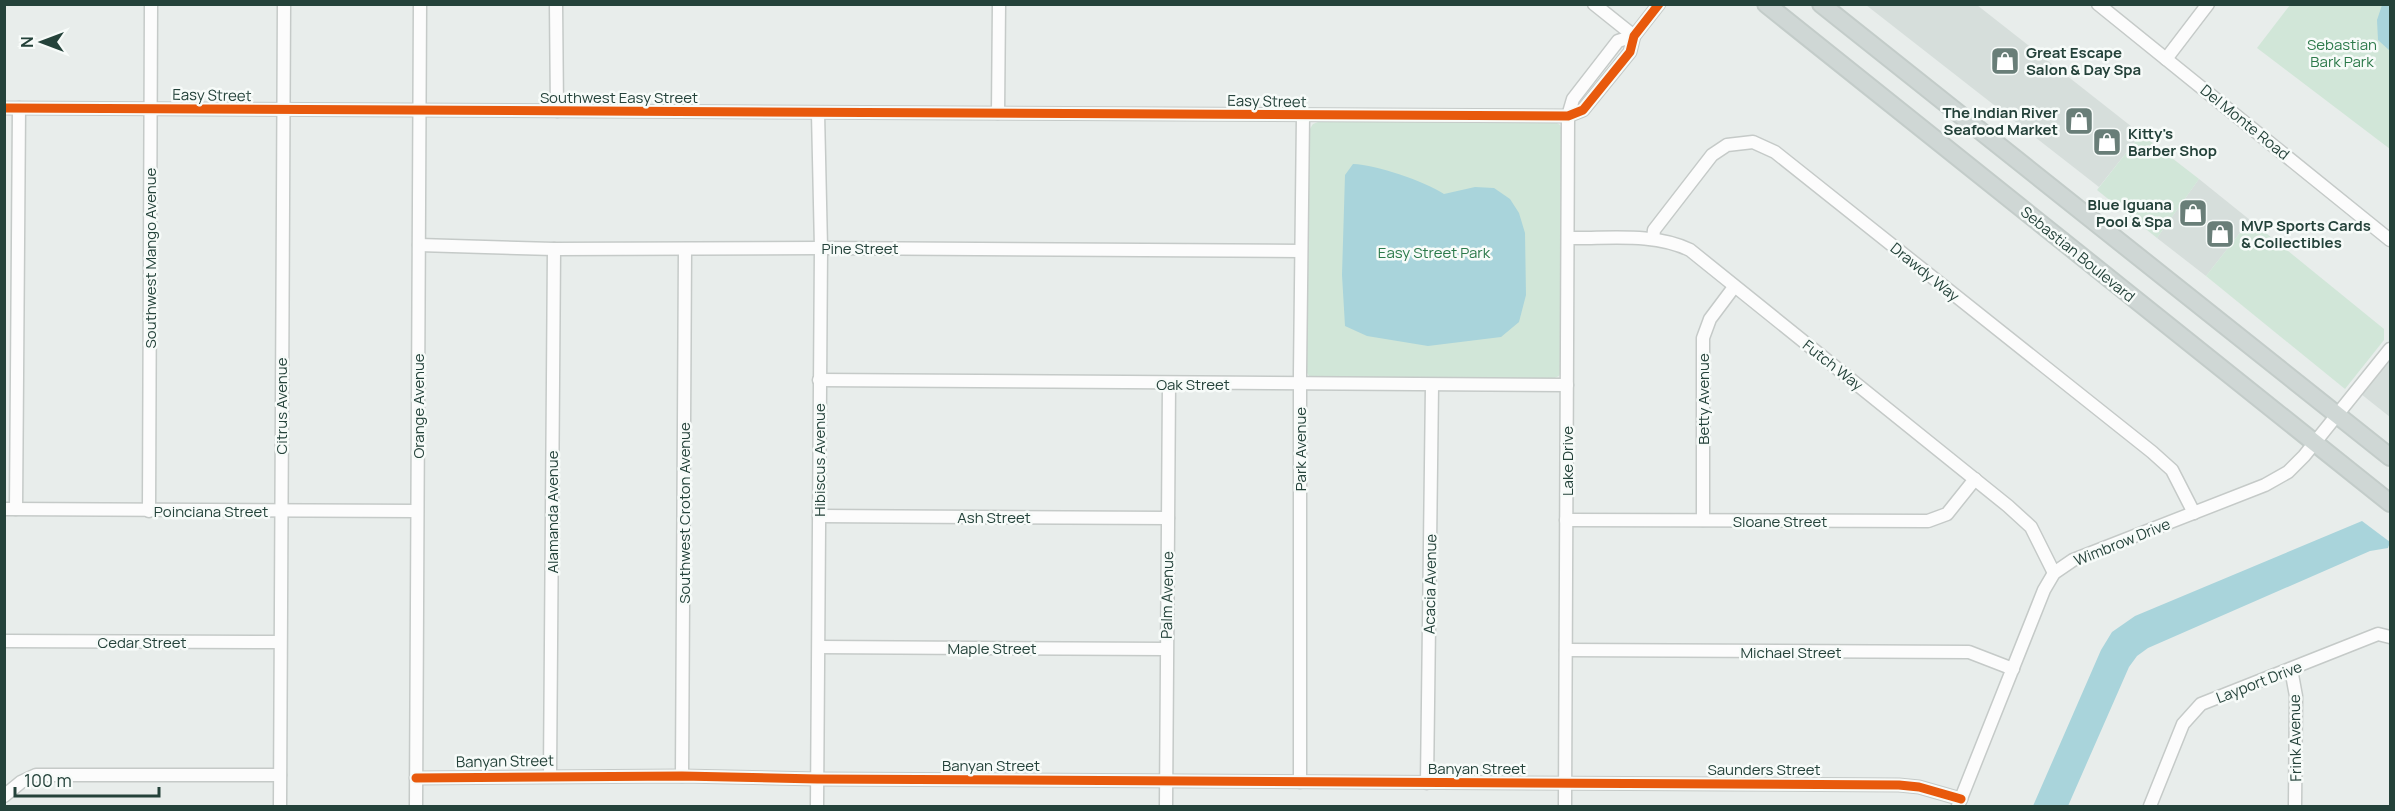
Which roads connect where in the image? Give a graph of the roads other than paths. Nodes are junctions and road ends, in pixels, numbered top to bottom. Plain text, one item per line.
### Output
1 (151, 4) edge
2 (284, 4) edge
3 (420, 4) edge
4 (556, 4) edge
5 (999, 4) edge
6 (1594, 4) edge
7 (1659, 4) edge
8 (1766, 4) edge
9 (1821, 4) edge
10 (2098, 4) edge
11 (2208, 4) edge
12 (1634, 36) junction
13 (2166, 59) junction
14 (4, 108) edge
15 (19, 108) junction
16 (150, 109) junction
17 (283, 110) junction
18 (556, 111) junction
19 (420, 112) junction
20 (818, 112) junction
21 (998, 113) junction
22 (1303, 116) junction
23 (1568, 116) junction
24 (1568, 238) junction
25 (1653, 239) junction
26 (2391, 240) edge
27 (419, 245) junction
28 (821, 248) junction
29 (554, 249) junction
30 (685, 249) junction
31 (1301, 251) junction
32 (1734, 287) junction
33 (2391, 349) edge
34 (819, 380) junction
35 (1169, 384) junction
36 (1300, 384) junction
37 (1567, 385) junction
38 (1432, 386) junction
39 (2337, 416) junction
40 (2315, 443) junction
41 (2391, 457) edge
42 (1975, 479) junction
43 (2391, 503) edge
44 (10, 508) edge
45 (149, 511) junction
46 (417, 511) junction
47 (280, 512) junction
48 (2193, 513) junction
49 (819, 516) junction
50 (1168, 518) junction
51 (1566, 520) junction
52 (1703, 520) junction
53 (2054, 573) junction
54 (2391, 637) edge
55 (4, 641) edge
56 (279, 642) junction
57 (819, 647) junction
58 (1166, 649) junction
59 (1566, 650) junction
60 (2013, 669) junction
61 (2291, 669) junction
62 (280, 775) junction
63 (550, 776) junction
64 (682, 776) junction
65 (416, 777) junction
66 (817, 779) junction
67 (1166, 781) junction
68 (1300, 782) junction
69 (1427, 783) junction
70 (1565, 783) junction
71 (4, 796) edge
72 (1959, 803) edge
73 (280, 807) edge
74 (416, 807) edge
75 (817, 807) edge
76 (1166, 807) edge
77 (1565, 807) edge
78 (2150, 807) edge
79 (2295, 807) edge

1 - 16 street, Southwest Mango Avenue
2 - 17 street, Citrus Avenue
3 - 19 street, Orange Avenue
4 - 18 street
5 - 21 street
6 - 12 street
7 - 12 street
8 - 40 main road, Sebastian Boulevard
9 - 39 main road
10 - 13 street, Del Monte Road
11 - 13 street
12 - 23 street
13 - 26 street, Del Monte Road
14 - 15 street, Easy Street
15 - 16 street, Easy Street
15 - 44 street
16 - 17 street, Easy Street
16 - 45 street, Southwest Mango Avenue
17 - 19 street, Easy Street
17 - 47 street, Citrus Avenue
18 - 19 street, Southwest Easy Street
18 - 20 street, Southwest Easy Street
19 - 27 street, Orange Avenue
20 - 21 street, Easy Street
20 - 28 street, Hibiscus Avenue
21 - 22 street, Easy Street
22 - 23 street, Easy Street
22 - 31 street, Park Avenue
23 - 24 street, Lake Drive
24 - 25 street, Futch Way
24 - 37 street, Lake Drive
25 - 32 street, Futch Way
25 - 48 street, Drawdy Way
27 - 29 street, Pine Street
27 - 46 street, Orange Avenue
28 - 30 street, Pine Street
28 - 31 street, Pine Street
28 - 34 street, Hibiscus Avenue
29 - 30 street, Pine Street
29 - 63 street, Alamanda Avenue
30 - 64 street, Southwest Croton Avenue
31 - 36 street, Park Avenue
32 - 42 street, Futch Way
32 - 52 street, Betty Avenue
33 - 39 street, Wimbrow Drive
34 - 35 street, Oak Street
34 - 49 street, Hibiscus Avenue
35 - 36 street, Oak Street
35 - 50 street, Palm Avenue
36 - 38 street, Oak Street
36 - 68 street, Park Avenue
37 - 38 street, Oak Street
37 - 51 street, Lake Drive
38 - 69 street, Acacia Avenue
39 - 40 street, Wimbrow Drive
39 - 41 main road
40 - 43 main road, Sebastian Boulevard
40 - 48 street, Wimbrow Drive
42 - 52 street, Sloane Street
42 - 53 street, Futch Way
44 - 45 street, Poinciana Street
45 - 47 street, Poinciana Street
46 - 47 street, Poinciana Street
46 - 65 street, Orange Avenue
47 - 56 street, Citrus Avenue
48 - 53 street, Wimbrow Drive
49 - 50 street, Ash Street
49 - 57 street, Hibiscus Avenue
50 - 58 street, Palm Avenue
51 - 52 street, Sloane Street
51 - 59 street, Lake Drive
53 - 60 street
54 - 61 street, Layport Drive
55 - 56 street, Cedar Street
56 - 62 street, Citrus Avenue
57 - 58 street, Maple Street
57 - 66 street, Hibiscus Avenue
58 - 67 street, Palm Avenue
59 - 60 street, Michael Street
59 - 70 street, Lake Drive
60 - 72 street
61 - 78 street, Layport Drive
61 - 79 street, Frink Avenue
62 - 71 street
62 - 73 street, Citrus Avenue
63 - 64 street, Banyan Street
63 - 65 street, Banyan Street
64 - 66 street, Banyan Street
65 - 74 street, Orange Avenue
66 - 67 street, Banyan Street
66 - 75 street, Hibiscus Avenue
67 - 68 street, Banyan Street
67 - 76 street, Palm Avenue
68 - 69 street, Banyan Street
69 - 70 street, Banyan Street
70 - 72 street, Saunders Street
70 - 77 street, Lake Drive

